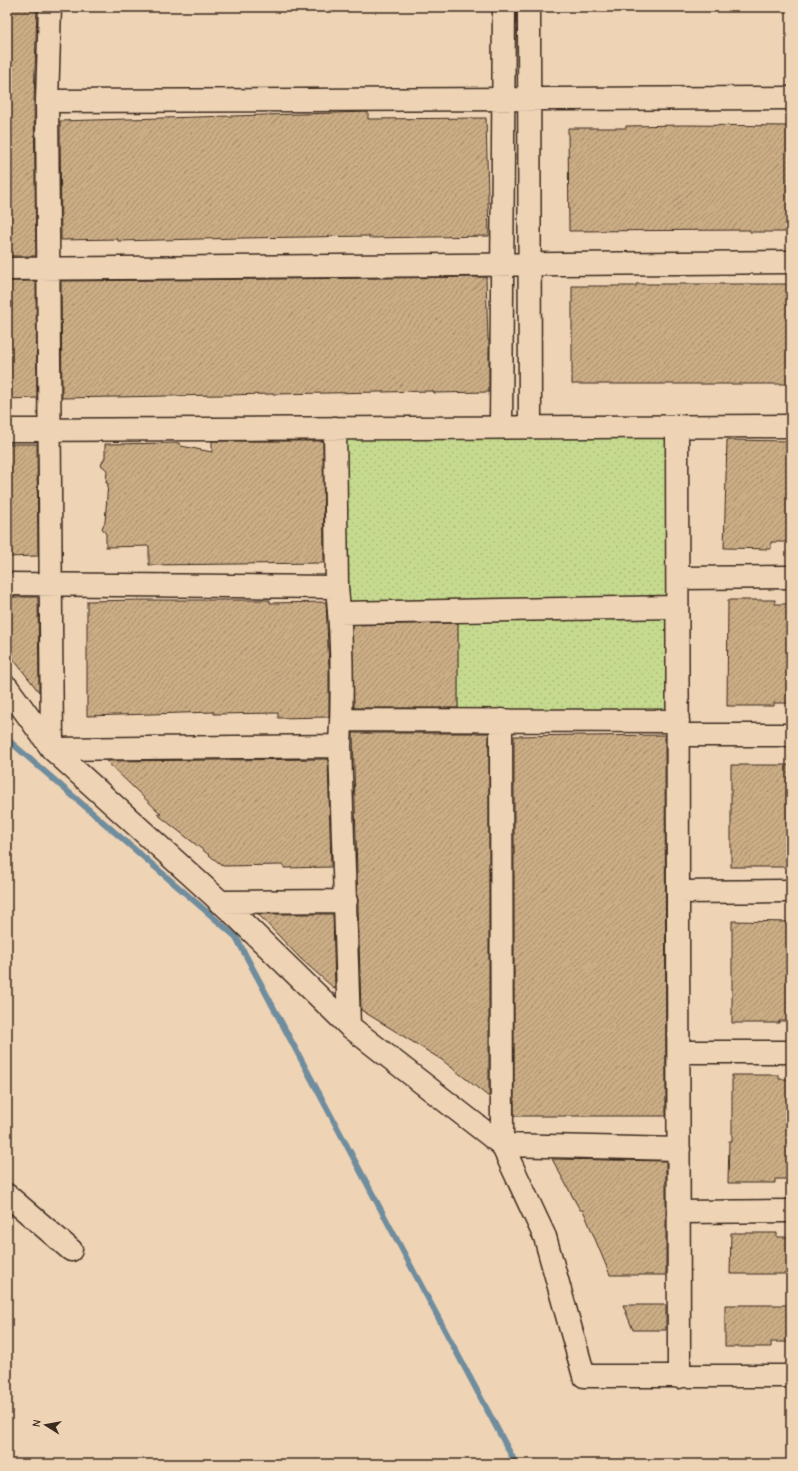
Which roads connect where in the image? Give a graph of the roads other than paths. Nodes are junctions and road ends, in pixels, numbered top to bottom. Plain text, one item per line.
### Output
1 (50, 7) edge
2 (504, 7) edge
3 (529, 7) edge
4 (504, 98) junction
5 (529, 98) junction
6 (791, 98) edge
7 (47, 101) junction
8 (791, 262) edge
9 (502, 263) junction
10 (530, 263) junction
11 (48, 268) junction
12 (7, 269) edge
13 (677, 426) junction
14 (791, 426) edge
15 (501, 427) junction
16 (530, 427) junction
17 (335, 428) junction
18 (7, 430) edge
19 (50, 430) junction
20 (791, 577) edge
21 (678, 578) junction
22 (7, 584) edge
23 (51, 584) junction
24 (337, 587) junction
25 (677, 607) junction
26 (339, 613) junction
27 (7, 687) edge
28 (342, 720) junction
29 (501, 720) junction
30 (678, 728) junction
31 (791, 735) edge
32 (340, 746) junction
33 (52, 749) junction
34 (791, 891) edge
35 (678, 892) junction
36 (346, 901) junction
37 (219, 902) junction
38 (349, 1026) junction
39 (678, 1052) junction
40 (791, 1052) edge
41 (502, 1145) junction
42 (679, 1149) junction
43 (7, 1195) edge
44 (791, 1211) edge
45 (679, 1212) junction
46 (71, 1250) dead end
47 (680, 1376) junction
48 (791, 1376) edge

1 - 7 street
2 - 4 street
3 - 5 street
4 - 5 street
4 - 7 street
4 - 9 street
5 - 6 street
5 - 10 street
7 - 11 street
8 - 10 street
9 - 10 street
9 - 11 street
9 - 15 street
10 - 16 street
11 - 12 street
11 - 19 street
13 - 14 street
13 - 16 street
13 - 21 street
15 - 16 street
15 - 17 street
17 - 19 street
17 - 24 street
18 - 19 street
19 - 23 street
20 - 21 street
21 - 25 street
22 - 23 street
23 - 24 street
23 - 33 street
24 - 26 street
25 - 26 street
25 - 30 street
26 - 28 street
27 - 33 street
28 - 29 street
28 - 32 street
29 - 30 street
29 - 41 street
30 - 31 street
30 - 35 street
32 - 33 street
32 - 36 street
33 - 37 street
34 - 35 street
35 - 39 street
36 - 37 street
36 - 38 street
37 - 38 street
38 - 41 street
39 - 40 street
39 - 42 street
41 - 42 street
41 - 47 street
42 - 45 street
43 - 46 street
44 - 45 street
45 - 47 street
47 - 48 street

